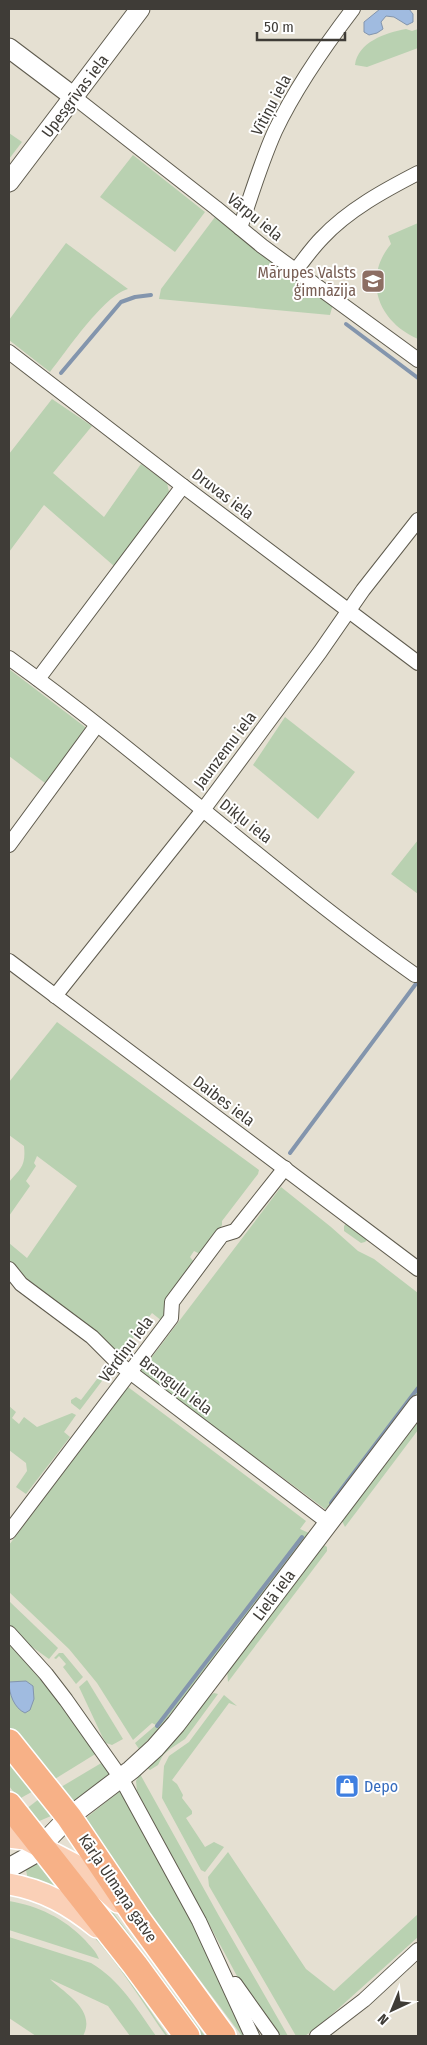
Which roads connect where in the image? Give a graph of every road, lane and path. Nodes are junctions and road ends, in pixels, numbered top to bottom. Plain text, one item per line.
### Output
1 (140, 9) edge
2 (353, 9) edge
3 (9, 48) edge
4 (74, 97) junction
5 (418, 173) edge
6 (9, 182) edge
7 (240, 228) junction
8 (295, 271) junction
9 (9, 352) edge
10 (418, 360) edge
11 (182, 486) junction
12 (418, 520) edge
13 (349, 610) junction
14 (9, 658) edge
15 (418, 663) edge
16 (38, 679) junction
17 (97, 725) junction
18 (203, 810) junction
19 (9, 845) edge
20 (9, 961) edge
21 (414, 975) dead end
22 (55, 996) junction
23 (285, 1168) junction
24 (9, 1269) edge
25 (418, 1269) edge
26 (130, 1372) junction
27 (418, 1405) edge
28 (329, 1523) junction
29 (9, 1532) edge
30 (9, 1634) edge
31 (9, 1742) edge
32 (121, 1778) junction
33 (9, 1805) edge
34 (69, 1817) junction
35 (23, 1838) edge
36 (9, 1868) edge
37 (9, 1884) edge
38 (137, 1918) junction
39 (418, 1950) edge
40 (215, 1952) junction
41 (134, 1965) junction
42 (187, 2036) edge
43 (223, 2036) edge
44 (252, 2036) edge
45 (272, 2036) edge
46 (317, 2036) edge

1 - 4 street, Upesgrīvas iela
2 - 7 street, Vītiņu iela
3 - 4 street
4 - 6 street, Upesgrīvas iela
4 - 7 street, Vārpu iela
5 - 8 street
7 - 8 street, Vārpu iela
8 - 10 street, Vārpu iela
9 - 11 street, Druvas iela
11 - 13 street, Druvas iela
11 - 16 street
12 - 13 street, Jaunzemu iela
13 - 15 street, Druvas iela
13 - 18 street, Jaunzemu iela
14 - 16 street, Dikļu iela
16 - 17 street, Dikļu iela
17 - 18 street, Dikļu iela
17 - 19 street
18 - 21 street, Dikļu iela
18 - 22 street, Jaunzemu iela
20 - 22 street, Daibes iela
22 - 23 street, Daibes iela
23 - 25 street, Daibes iela
23 - 26 street, Vērdiņu iela
24 - 26 street, Branguļu iela
26 - 28 street, Branguļu iela
26 - 29 street, Vērdiņu iela
27 - 28 street, Lielā iela
28 - 32 street, Lielā iela
30 - 32 street
31 - 34 highway, Kārļa Ulmaņa gatve
32 - 34 street, Lielā iela
32 - 40 street
33 - 35 highway, Kārļa Ulmaņa gatve
34 - 35 street, Lielā iela
34 - 38 highway, Kārļa Ulmaņa gatve
35 - 36 street, Lielā iela
35 - 38 main road
35 - 41 highway, Kārļa Ulmaņa gatve
37 - 41 main road
38 - 43 highway, Kārļa Ulmaņa gatve
39 - 46 street
40 - 44 street
40 - 45 street
41 - 42 highway, Kārļa Ulmaņa gatve

